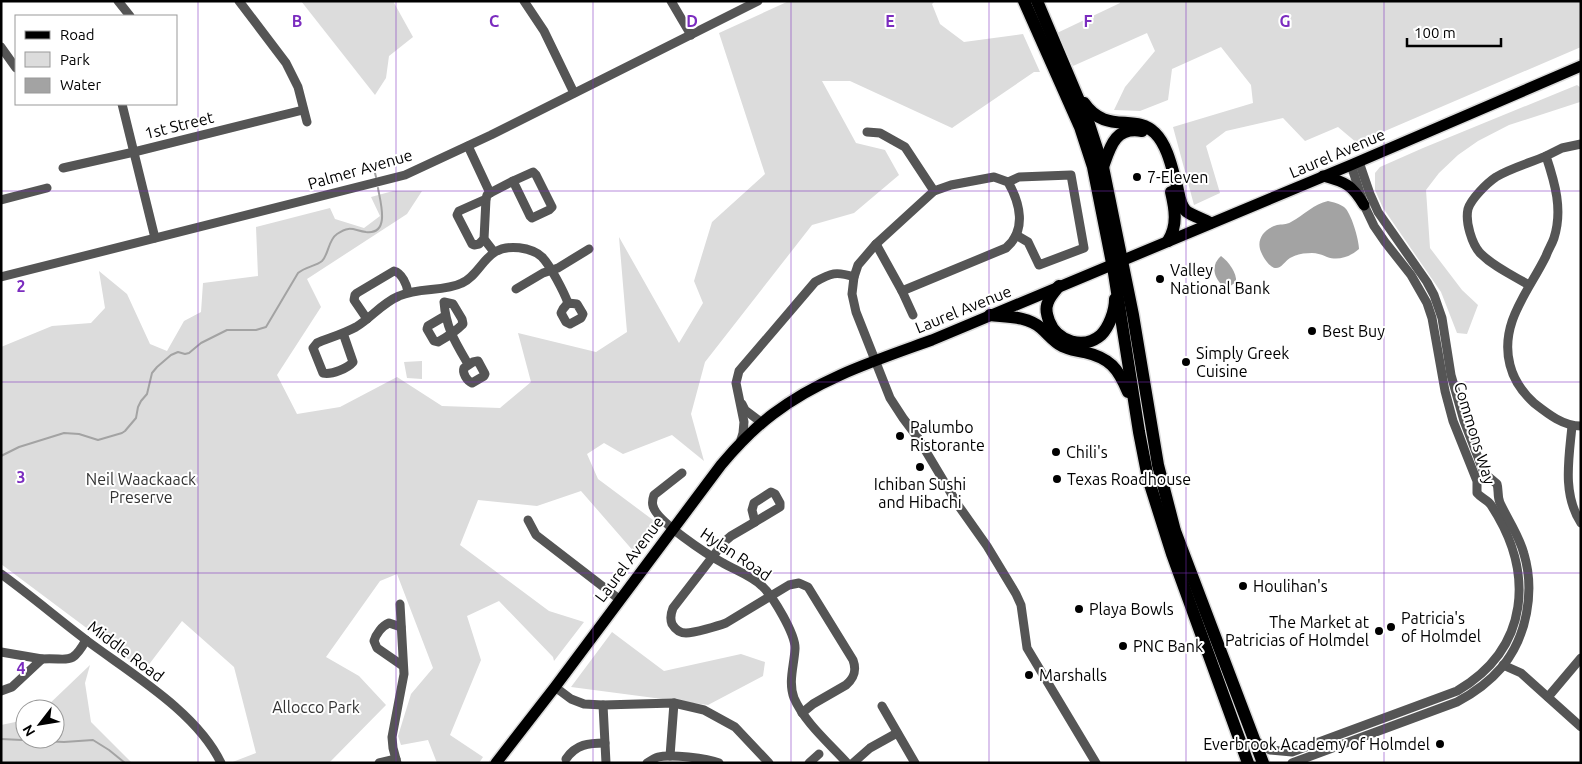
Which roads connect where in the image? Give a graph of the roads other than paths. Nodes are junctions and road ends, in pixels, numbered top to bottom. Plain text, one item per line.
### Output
1 (118, 1) edge
2 (239, 1) edge
3 (524, 1) edge
4 (671, 1) edge
5 (758, 1) edge
6 (1024, 1) edge
7 (1037, 1) edge
8 (129, 15) edge
9 (691, 35) junction
10 (1, 47) edge
11 (1581, 66) edge
12 (15, 67) edge
13 (574, 93) junction
14 (1077, 93) junction
15 (122, 105) edge
16 (303, 110) junction
17 (307, 122) dead end
18 (867, 132) dead end
19 (1581, 144) edge
20 (468, 146) junction
21 (134, 152) junction
22 (1546, 156) junction
23 (1355, 164) junction
24 (1103, 167) junction
25 (63, 168) dead end
26 (1324, 176) junction
27 (513, 181) junction
28 (1008, 182) junction
29 (47, 188) dead end
30 (934, 191) junction
31 (488, 196) junction
32 (2, 198) edge
33 (1364, 205) junction
34 (1210, 223) junction
35 (1016, 235) junction
36 (155, 238) junction
37 (484, 240) junction
38 (1168, 241) junction
39 (876, 244) junction
40 (589, 249) dead end
41 (494, 252) junction
42 (1117, 262) junction
43 (551, 270) junction
44 (1, 277) edge
45 (854, 277) junction
46 (1529, 285) junction
47 (1059, 286) junction
48 (1116, 287) junction
49 (516, 289) dead end
50 (902, 291) junction
51 (408, 292) junction
52 (568, 303) junction
53 (913, 314) dead end
54 (990, 315) junction
55 (445, 316) junction
56 (367, 319) junction
57 (343, 333) junction
58 (451, 334) junction
59 (876, 360) junction
60 (468, 364) dead end
61 (738, 397) junction
62 (762, 423) junction
63 (1576, 426) edge
64 (1139, 432) junction
65 (740, 444) junction
66 (682, 473) dead end
67 (528, 520) dead end
68 (755, 522) dead end
69 (1581, 523) edge
70 (674, 529) junction
71 (713, 557) junction
72 (1, 574) edge
73 (770, 596) junction
74 (619, 599) junction
75 (400, 604) dead end
76 (401, 626) junction
77 (86, 640) junction
78 (1, 652) edge
79 (1581, 658) edge
80 (42, 659) junction
81 (1495, 660) junction
82 (1503, 665) junction
83 (403, 666) junction
84 (555, 687) junction
85 (1, 691) edge
86 (1548, 697) junction
87 (674, 702) junction
88 (604, 705) junction
89 (882, 706) dead end
90 (802, 712) junction
91 (1581, 727) edge
92 (897, 733) junction
93 (1256, 741) junction
94 (606, 744) junction
95 (819, 754) dead end
96 (670, 756) junction
97 (566, 759) dead end
98 (396, 761) edge
99 (220, 763) edge
100 (379, 763) edge
101 (496, 763) edge
102 (606, 763) edge
103 (647, 763) edge
104 (719, 763) edge
105 (769, 763) edge
106 (809, 763) edge
107 (847, 763) edge
108 (853, 763) edge
109 (914, 763) edge
110 (1096, 763) edge
111 (1248, 763) edge
112 (1263, 763) edge
113 (1292, 763) edge

1 - 8 street
2 - 16 street
3 - 13 street
4 - 9 street
5 - 9 street, Palmer Avenue
6 - 42 highway
7 - 14 highway
9 - 13 street, Palmer Avenue
10 - 12 street
11 - 23 main road, Laurel Avenue
13 - 20 street, Palmer Avenue
14 - 24 highway
14 - 34 highway
15 - 21 street
16 - 17 street
16 - 21 street, 1st Street
18 - 30 street
19 - 22 street
20 - 31 street
20 - 36 street, Palmer Avenue
21 - 25 street, 1st Street
21 - 36 street
22 - 46 street
22 - 46 street
23 - 26 main road, Laurel Avenue
23 - 33 street, Commons Way
23 - 82 street, Commons Way
24 - 38 highway
24 - 42 highway
26 - 33 main road
26 - 34 main road, Laurel Avenue
27 - 27 street
27 - 31 street
28 - 30 street
28 - 35 street
28 - 35 street
29 - 32 street
30 - 39 street
31 - 37 street
31 - 37 street
33 - 81 street, Commons Way
34 - 38 main road, Laurel Avenue
35 - 50 street
36 - 44 street, Palmer Avenue
37 - 41 street
38 - 42 main road, Laurel Avenue
39 - 45 street
39 - 50 street
40 - 43 street
41 - 43 street
41 - 51 street
42 - 47 main road, Laurel Avenue
42 - 48 highway
42 - 93 highway
43 - 49 street
43 - 52 street
45 - 59 street
45 - 61 street
46 - 63 street
47 - 48 highway
47 - 54 main road, Laurel Avenue
48 - 64 highway
50 - 53 street
51 - 56 street
51 - 56 street
52 - 52 street
54 - 59 main road, Laurel Avenue
54 - 64 highway
55 - 58 street
55 - 58 street
55 - 58 street
56 - 57 street
57 - 57 street
58 - 60 street
59 - 62 main road, Laurel Avenue
59 - 110 street
61 - 62 street
61 - 65 street
62 - 65 main road, Laurel Avenue
63 - 69 street
64 - 111 highway
65 - 70 main road, Laurel Avenue
66 - 70 street, Hylan Road
67 - 74 street
68 - 71 street
70 - 71 street, Hylan Road
70 - 74 main road, Laurel Avenue
71 - 73 street, Hylan Road
71 - 73 street
72 - 77 street, Middle Road
73 - 90 street, Hylan Road
73 - 90 street
74 - 84 main road, Laurel Avenue
75 - 76 street
76 - 83 street
76 - 83 street
77 - 80 street
77 - 99 street, Middle Road
78 - 80 street
79 - 86 street
80 - 85 street
81 - 82 street
81 - 93 street, Commons Way
82 - 86 street
82 - 113 street, Commons Way
83 - 98 street
84 - 88 street
84 - 101 main road, Laurel Avenue
86 - 91 street
87 - 88 street
87 - 96 street
87 - 105 street
88 - 94 street
89 - 92 street
90 - 107 street, Hylan Road
92 - 108 street
92 - 109 street
93 - 112 highway
94 - 97 street
94 - 102 street
95 - 106 street
96 - 103 street
96 - 104 street
98 - 100 street

